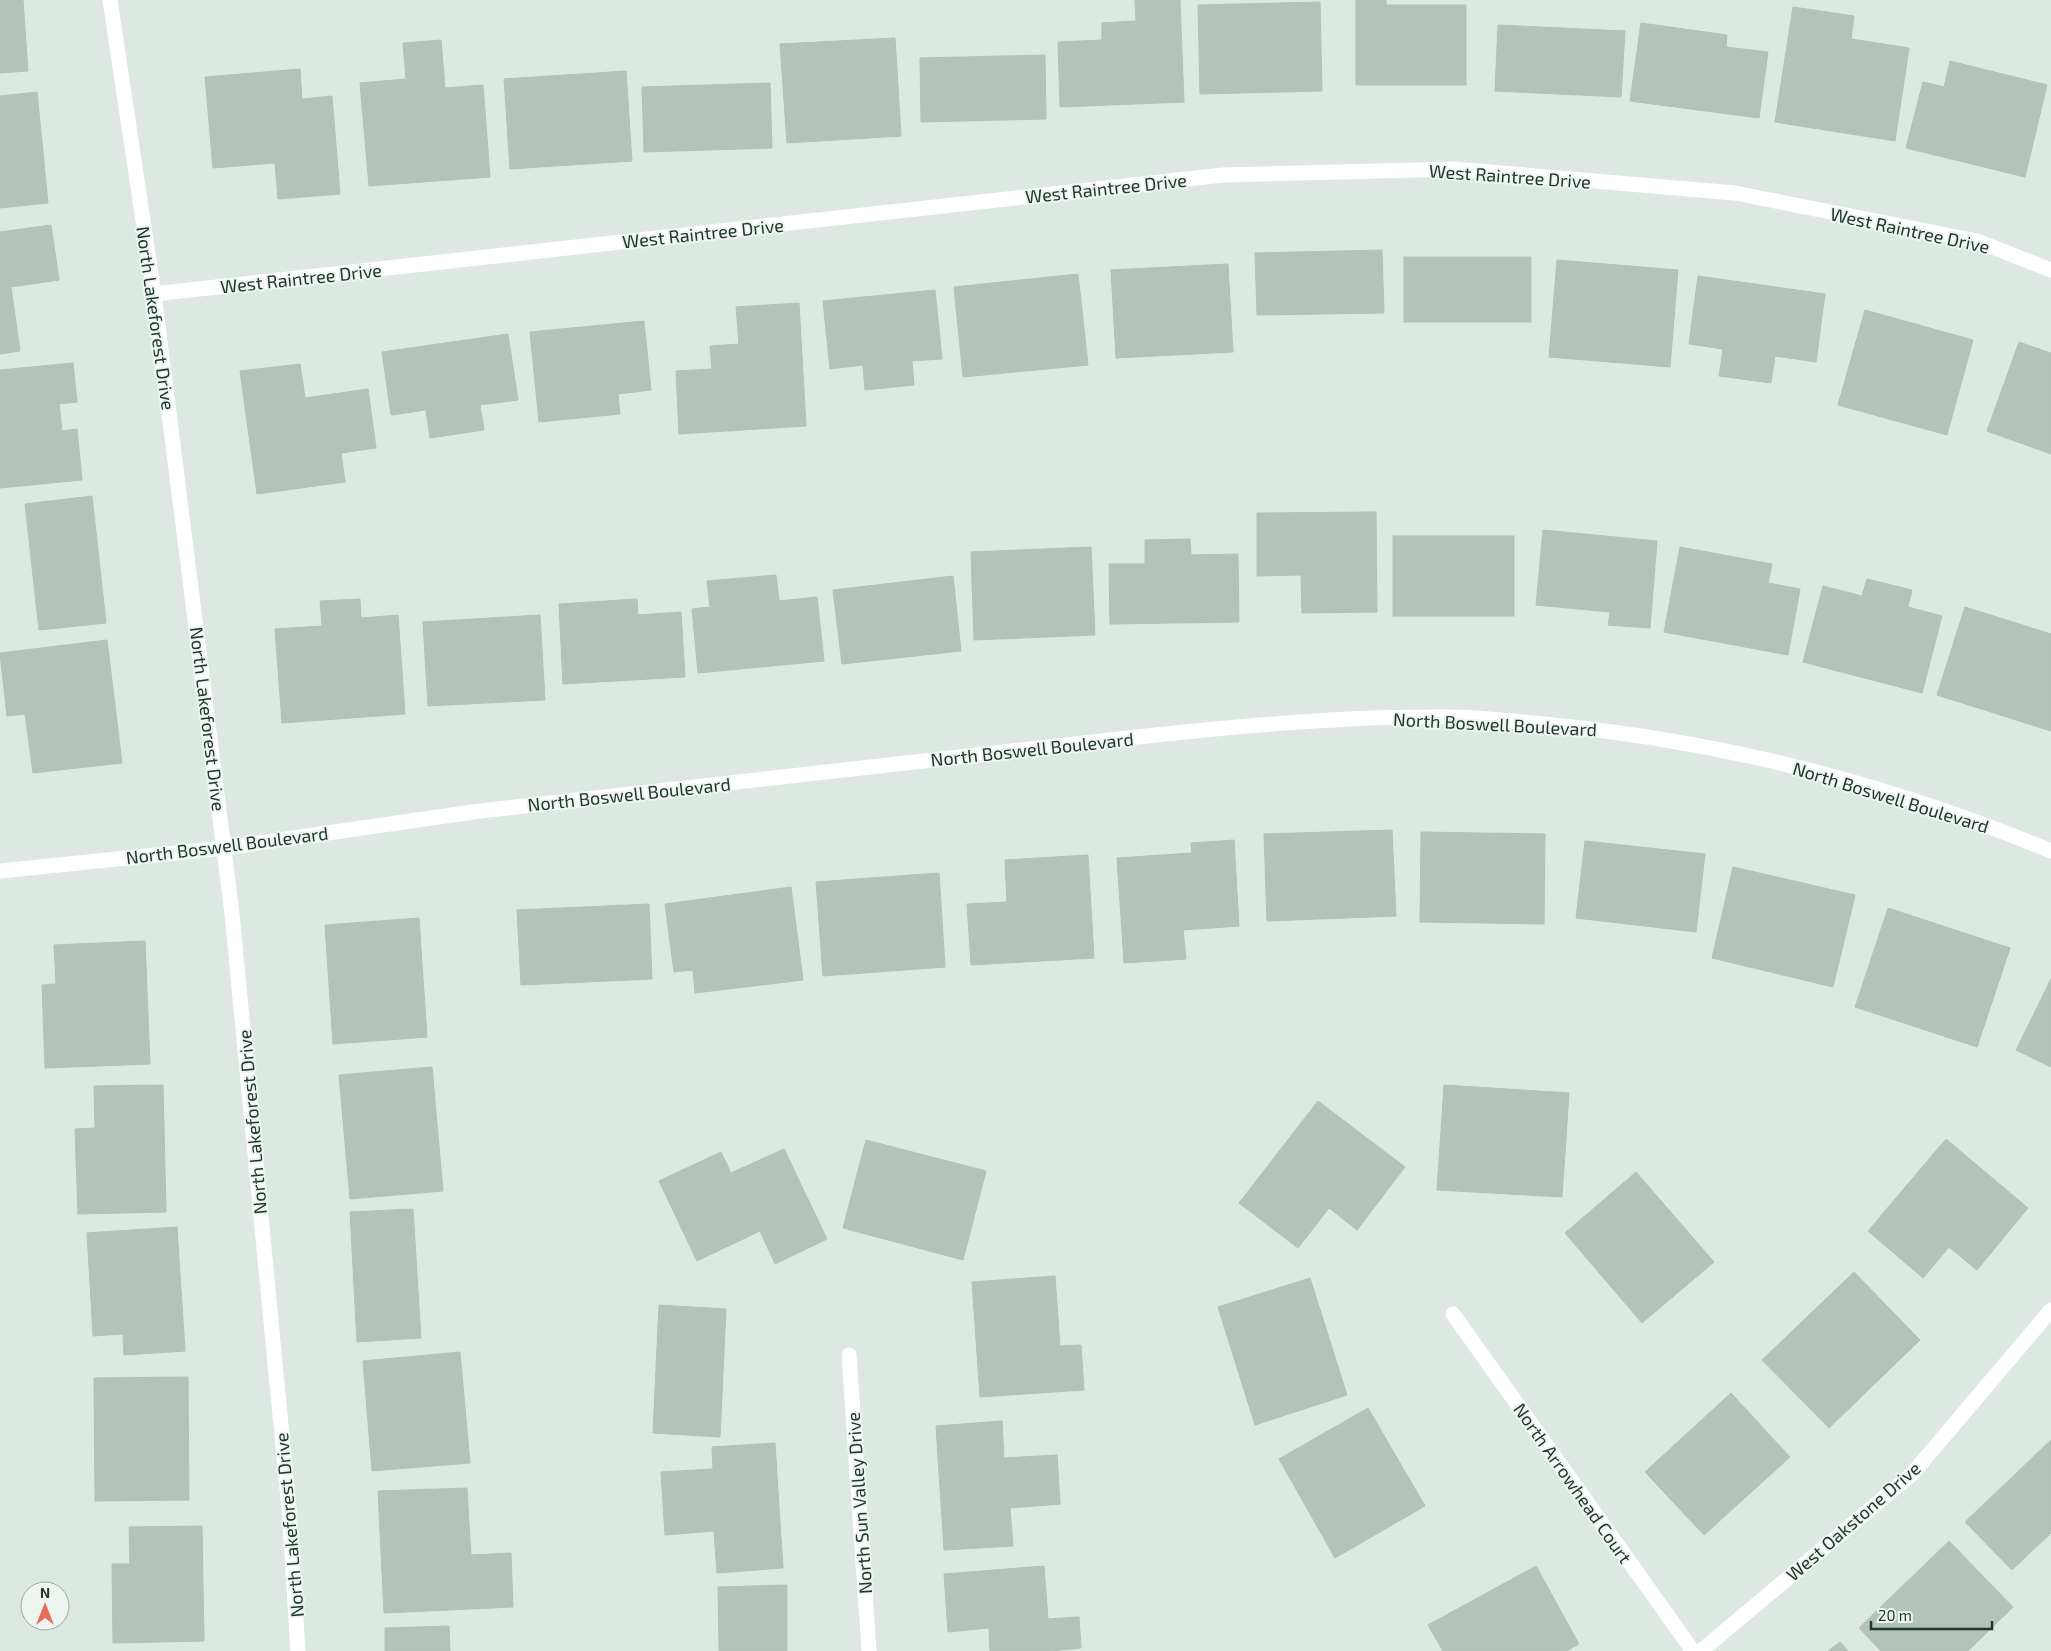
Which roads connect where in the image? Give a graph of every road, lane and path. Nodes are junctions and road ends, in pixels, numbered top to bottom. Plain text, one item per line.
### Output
1 (110, 0) edge
2 (2051, 270) edge
3 (154, 294) junction
4 (224, 848) junction
5 (2051, 851) edge
6 (0, 871) edge
7 (2051, 1310) edge
8 (1452, 1314) dead end
9 (849, 1355) dead end
10 (298, 1651) edge
11 (869, 1651) edge
12 (1693, 1651) edge
13 (1701, 1651) edge

1 - 3 street, North Lakeforest Drive
2 - 3 street, West Raintree Drive
3 - 4 street, North Lakeforest Drive
4 - 5 street, North Boswell Boulevard
4 - 6 street, North Boswell Boulevard
4 - 10 street, North Lakeforest Drive
7 - 13 street, West Oakstone Drive
8 - 12 street, North Arrowhead Court
9 - 11 street, North Sun Valley Drive

